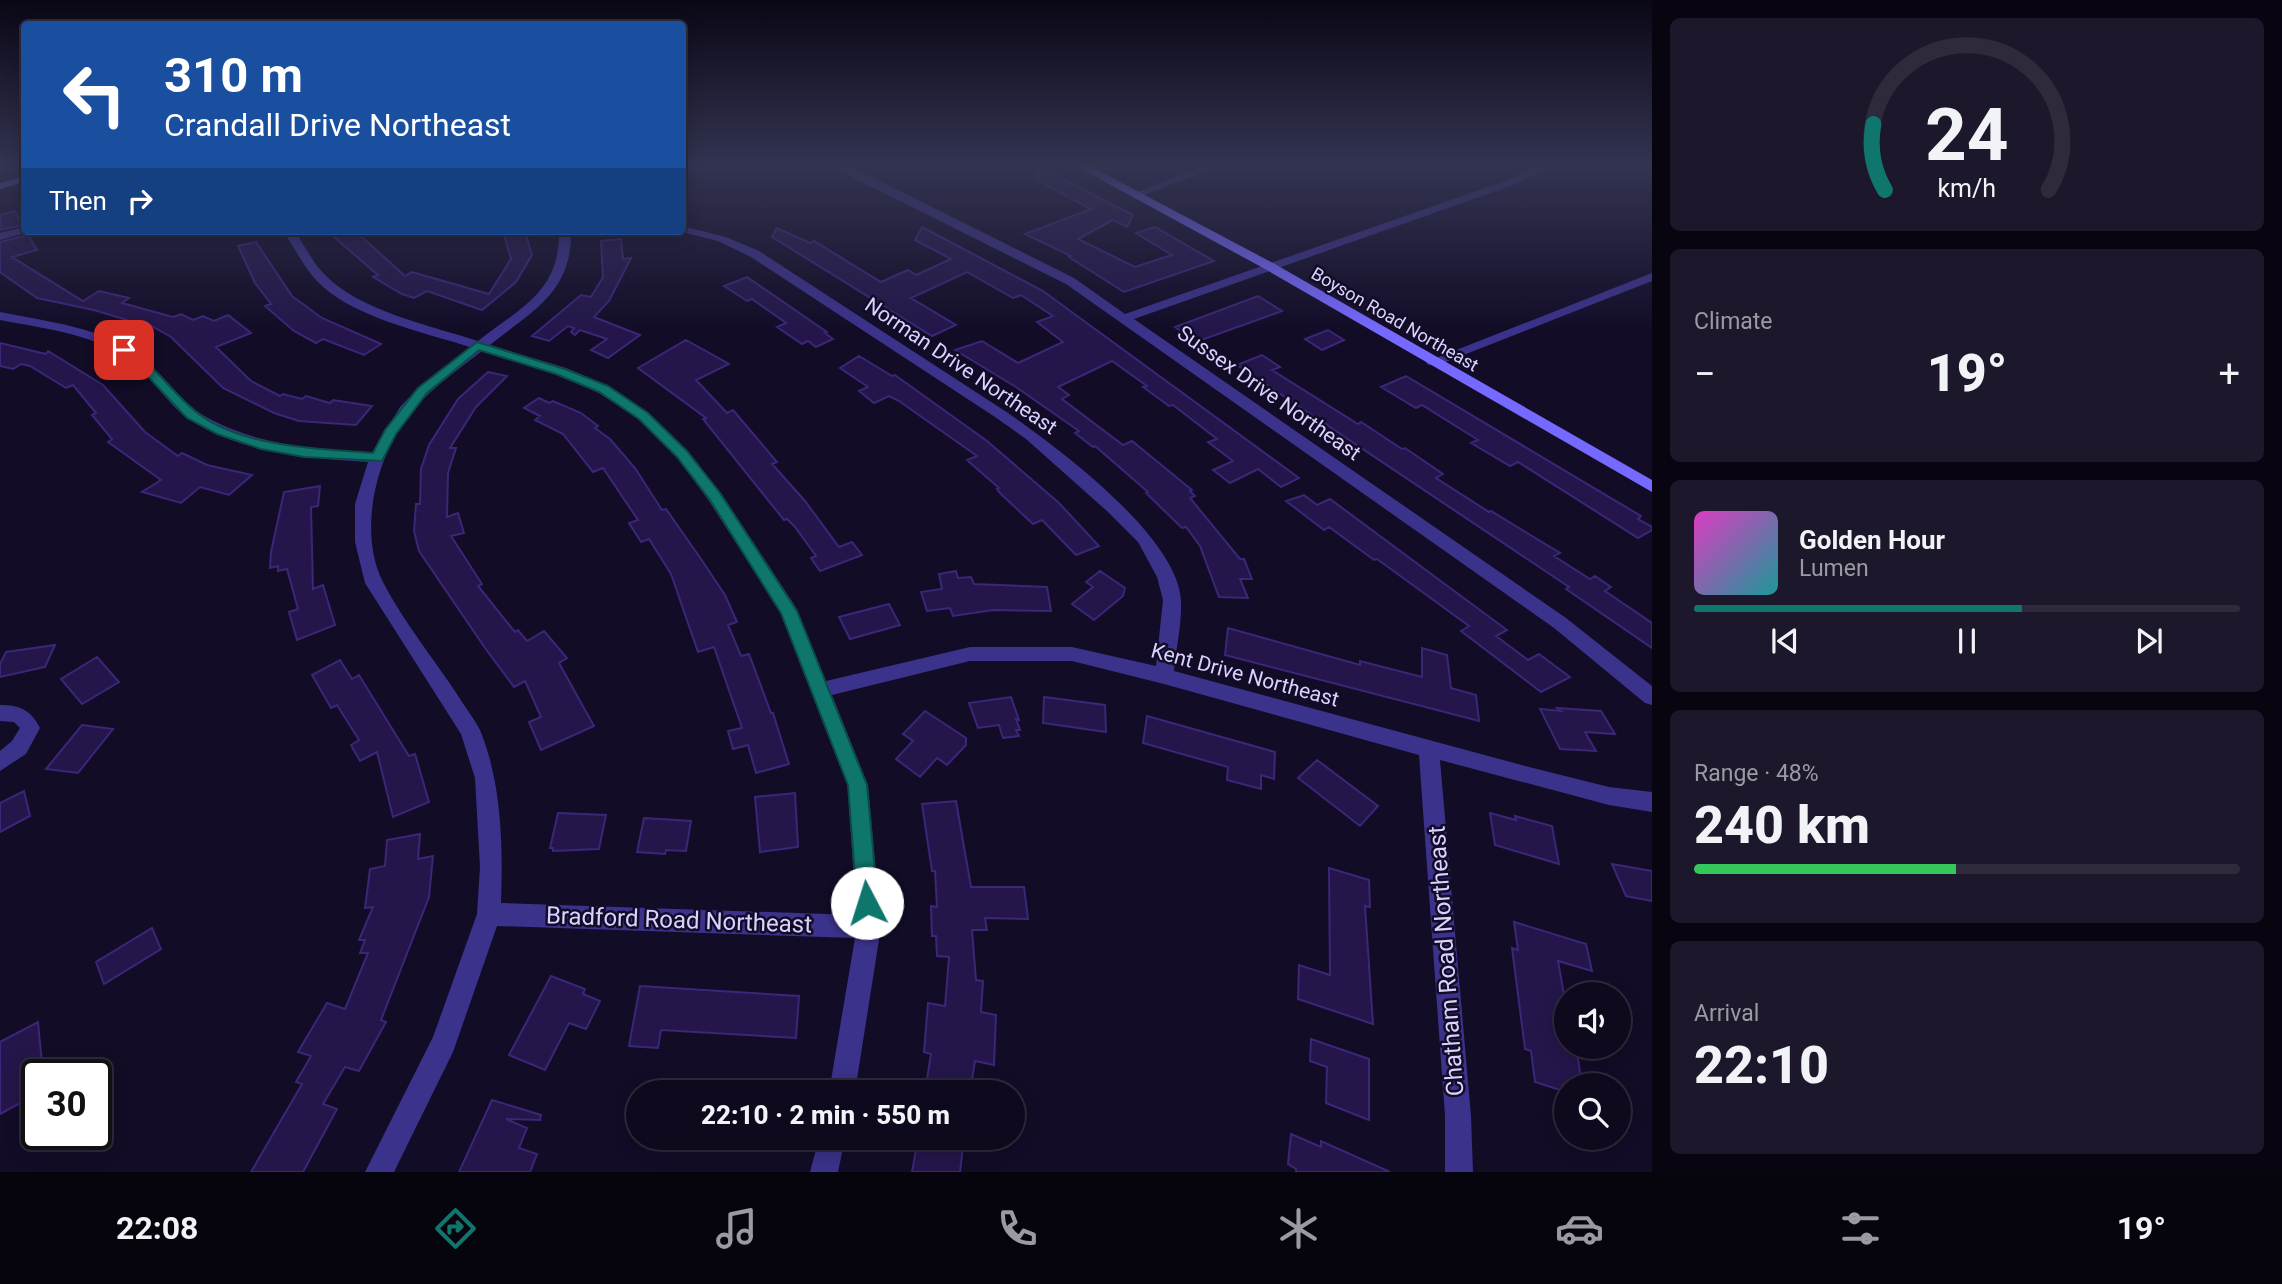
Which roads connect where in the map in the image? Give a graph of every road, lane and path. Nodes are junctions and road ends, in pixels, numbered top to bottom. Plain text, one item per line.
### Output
1 (953, 221) edge
2 (1186, 221) edge
3 (1400, 221) edge
4 (686, 230) edge
5 (21, 231) edge
6 (292, 235) edge
7 (566, 235) edge
8 (0, 237) edge
9 (1269, 266) junction
10 (1652, 278) edge
11 (0, 316) edge
12 (1125, 318) junction
13 (477, 346) junction
14 (1433, 362) junction
15 (377, 458) junction
16 (1652, 488) edge
17 (1164, 676) junction
18 (822, 690) junction
19 (1652, 697) edge
20 (0, 713) edge
21 (1429, 749) junction
22 (0, 762) edge
23 (1652, 802) edge
24 (489, 914) junction
25 (869, 927) junction
26 (844, 1080) edge
27 (829, 1150) edge
28 (379, 1172) edge
29 (824, 1172) edge
30 (1460, 1172) edge

1 - 12 street, Sussex Drive Northeast
2 - 9 main road, Boyson Road Northeast
3 - 9 street
4 - 17 street, Norman Drive Northeast
5 - 8 street
6 - 13 street
7 - 13 street
9 - 12 street
9 - 14 main road, Boyson Road Northeast
10 - 14 street
11 - 15 street
12 - 19 street, Sussex Drive Northeast
13 - 15 street
13 - 18 street
14 - 16 main road, Boyson Road Northeast
15 - 24 street
17 - 18 street, Kent Drive Northeast
17 - 21 street, Kent Drive Northeast
18 - 25 street
20 - 22 street
21 - 23 street, Kent Drive Northeast
21 - 30 street, Chatham Road Northeast
24 - 25 street, Bradford Road Northeast
24 - 28 street
25 - 26 street
27 - 29 street

